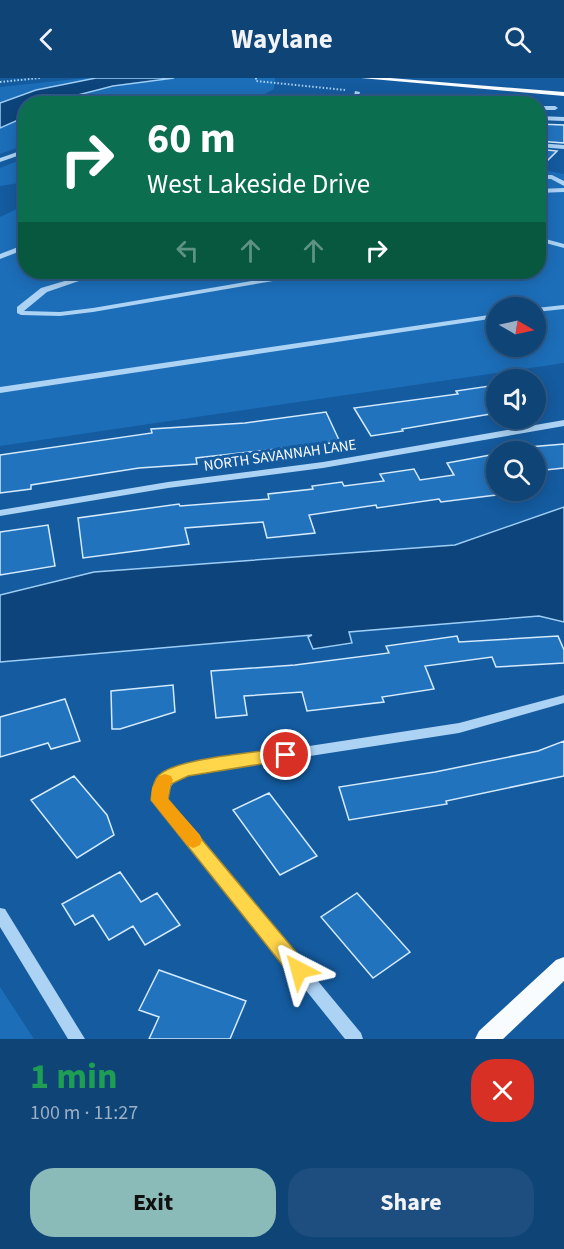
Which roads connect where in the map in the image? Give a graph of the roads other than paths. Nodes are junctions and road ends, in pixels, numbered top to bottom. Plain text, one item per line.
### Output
1 (364, 78) edge
2 (355, 91) road end
3 (564, 94) edge
4 (355, 96) edge
5 (546, 108) edge
6 (555, 108) dead end
7 (546, 118) edge
8 (564, 119) edge
9 (546, 146) edge
10 (564, 147) edge
11 (18, 154) edge
12 (0, 160) edge
13 (546, 177) edge
14 (564, 184) edge
15 (564, 190) edge
16 (546, 191) edge
17 (546, 241) edge
18 (564, 246) edge
19 (18, 249) edge
20 (0, 257) edge
21 (79, 279) edge
22 (273, 279) edge
23 (564, 307) edge
24 (546, 309) edge
25 (486, 317) edge
26 (0, 390) edge
27 (564, 423) edge
28 (0, 513) edge
29 (564, 699) edge
30 (0, 914) edge
31 (564, 967) edge
32 (77, 1039) edge
33 (355, 1039) edge
34 (488, 1039) edge

1 - 3 main road
2 - 4 street
5 - 6 street
7 - 8 street
9 - 10 street
11 - 12 street
13 - 14 street
15 - 16 street
17 - 18 street
19 - 20 street
21 - 22 street
23 - 24 street
25 - 26 street
27 - 28 street, NORTH SAVANNAH LANE
29 - 33 street
30 - 32 street
31 - 34 main road

